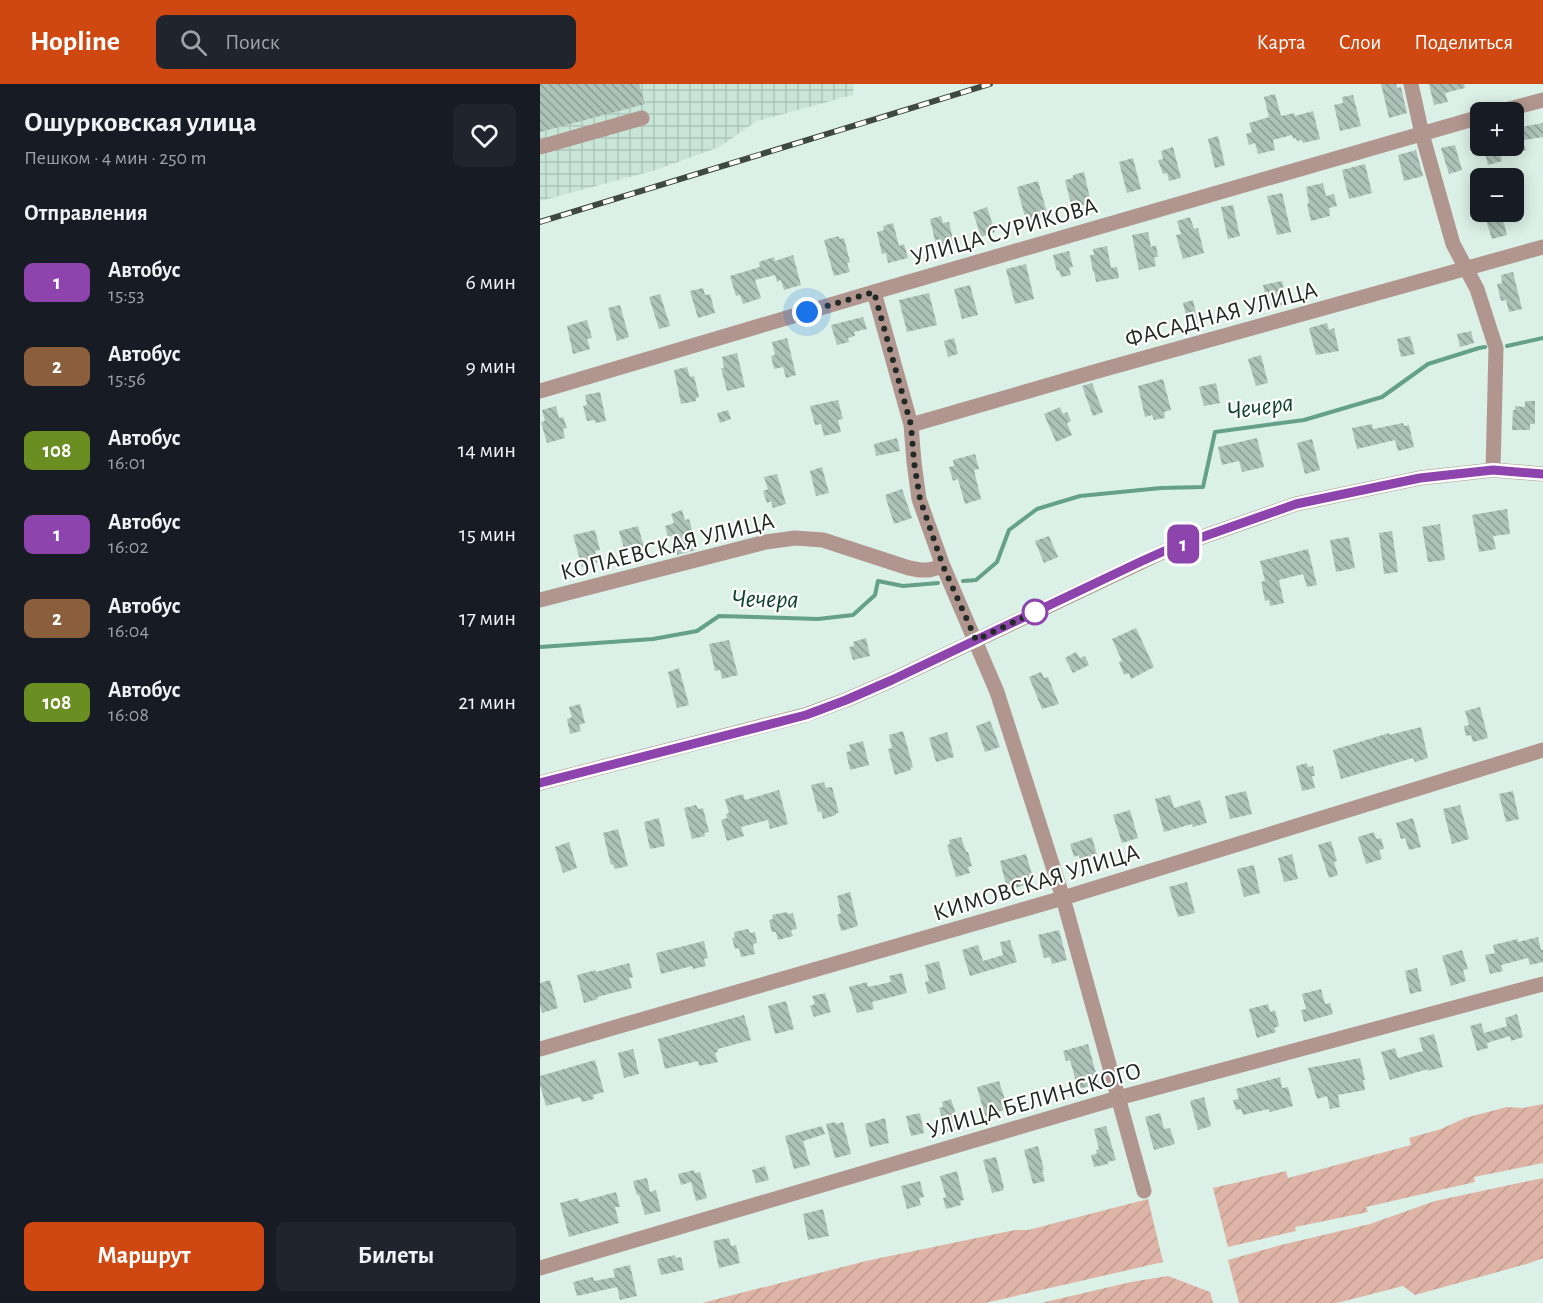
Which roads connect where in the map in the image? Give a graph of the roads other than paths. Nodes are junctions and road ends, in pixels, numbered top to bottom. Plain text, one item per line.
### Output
1 (1411, 84) edge
2 (1543, 100) edge
3 (1524, 105) edge
4 (642, 118) dead end
5 (1470, 120) edge
6 (1422, 134) junction
7 (540, 147) edge
8 (1543, 247) edge
9 (1466, 269) junction
10 (874, 292) junction
11 (540, 391) edge
12 (911, 425) junction
13 (1493, 470) junction
14 (1543, 474) edge
15 (943, 566) junction
16 (540, 600) edge
17 (976, 640) junction
18 (1543, 750) edge
19 (540, 783) edge
20 (1063, 898) junction
21 (1543, 984) edge
22 (540, 1049) edge
23 (1118, 1098) junction
24 (1143, 1191) dead end
25 (540, 1268) edge

1 - 6 street
2 - 3 street
4 - 7 street
5 - 6 street, УЛИЦА СУРИКОВА
6 - 9 street
6 - 10 street, УЛИЦА СУРИКОВА
8 - 9 street, ФАСАДНАЯ УЛИЦА
9 - 12 street, ФАСАДНАЯ УЛИЦА
9 - 13 street
10 - 11 street, УЛИЦА СУРИКОВА
10 - 12 street
12 - 15 street
13 - 14 street
13 - 17 street
15 - 16 street, КОПАЕВСКАЯ УЛИЦА
15 - 17 street
17 - 19 street
17 - 20 street
18 - 20 street, КИМОВСКАЯ УЛИЦА
20 - 22 street, КИМОВСКАЯ УЛИЦА
20 - 23 street
21 - 23 street, УЛИЦА БЕЛИНСКОГО
23 - 24 street
23 - 25 street, УЛИЦА БЕЛИНСКОГО

